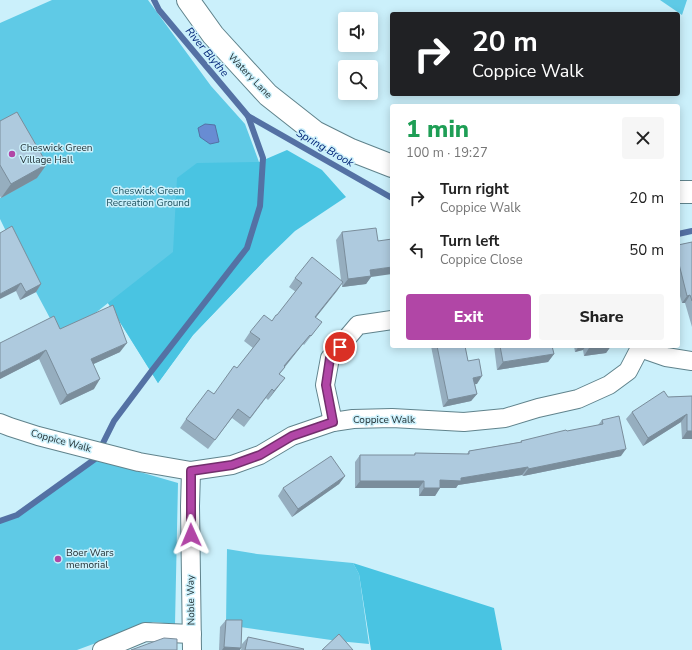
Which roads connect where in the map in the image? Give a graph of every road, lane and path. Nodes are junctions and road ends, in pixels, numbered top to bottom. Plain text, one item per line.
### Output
1 (188, 0) edge
2 (390, 165) edge
3 (680, 192) edge
4 (692, 192) edge
5 (390, 320) edge
6 (640, 348) edge
7 (643, 348) edge
8 (692, 361) edge
9 (333, 422) junction
10 (0, 423) edge
11 (191, 471) junction
12 (192, 642) edge
13 (102, 650) edge

1 - 2 street, Watery Lane
3 - 4 street
5 - 9 street
6 - 9 street, Coppice Walk
7 - 8 street, Coppice Walk
9 - 11 street, Coppice Walk
10 - 11 street, Coppice Walk
11 - 12 street, Noble Way
12 - 13 street, Noble Way

